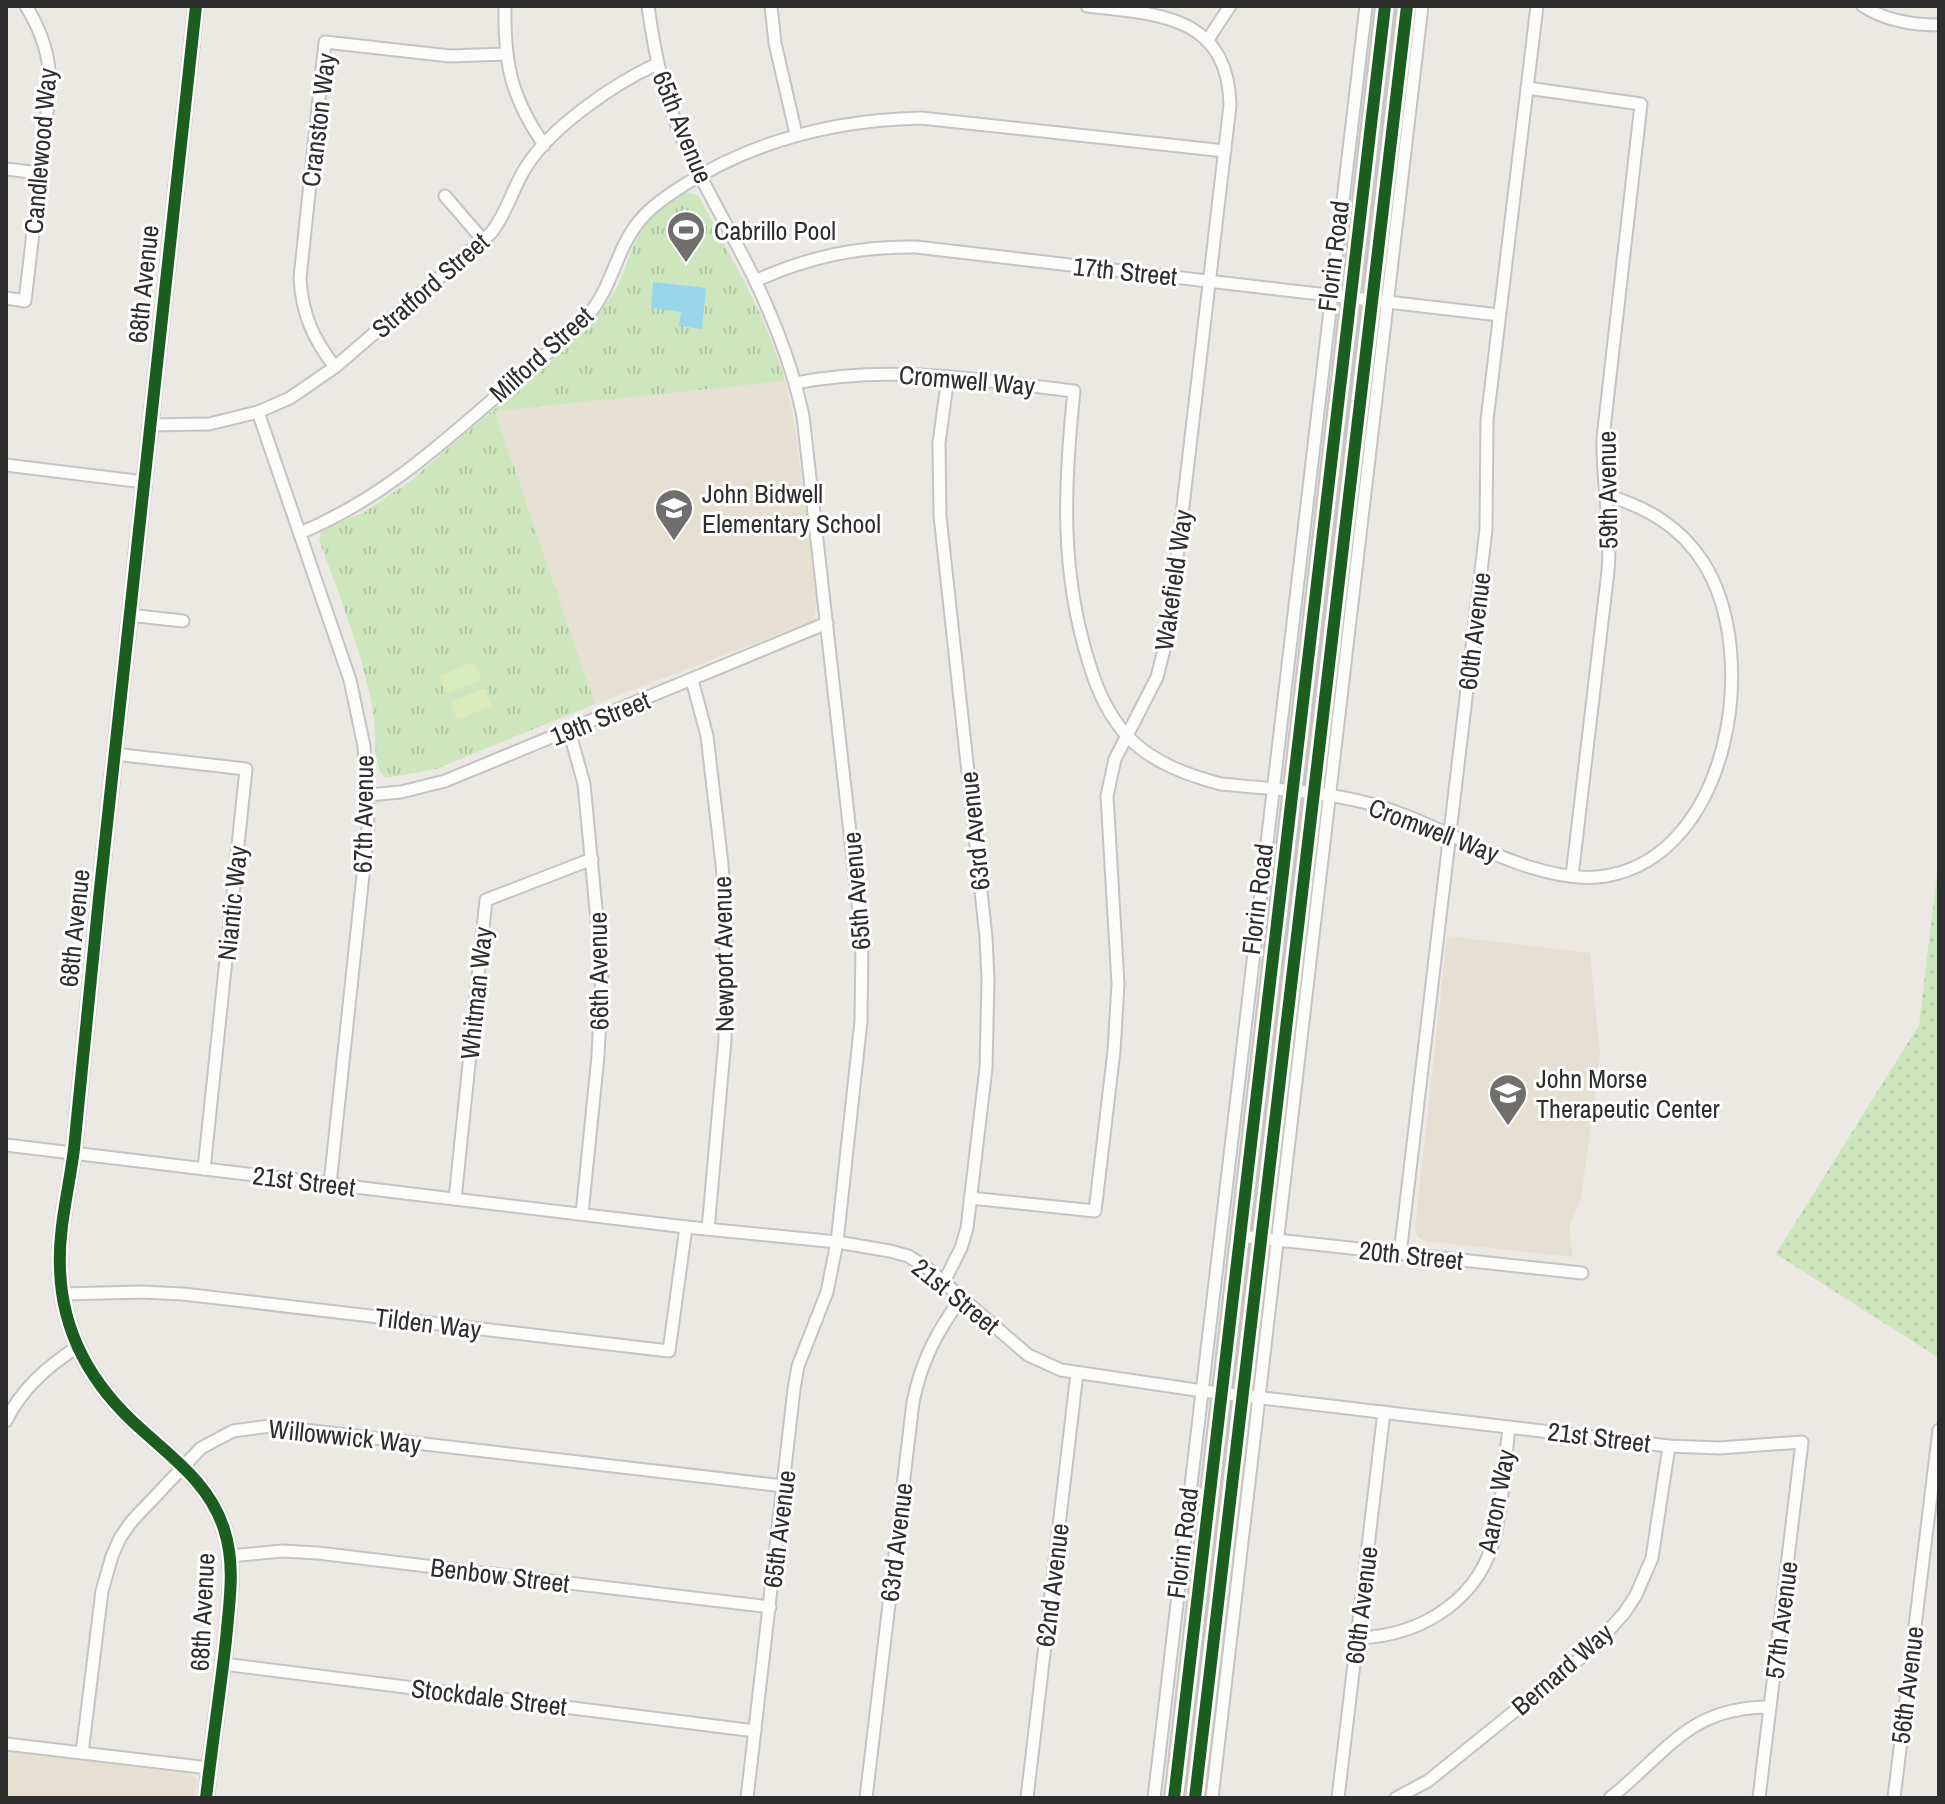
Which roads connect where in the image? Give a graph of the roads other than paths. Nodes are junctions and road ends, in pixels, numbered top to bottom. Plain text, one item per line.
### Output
1 (26, 6) edge
2 (196, 6) edge
3 (505, 6) edge
4 (648, 6) edge
5 (771, 6) edge
6 (1087, 6) edge
7 (1230, 6) edge
8 (1366, 6) edge
9 (1385, 6) edge
10 (1407, 6) edge
11 (1422, 6) edge
12 (1537, 6) edge
13 (1863, 6) edge
14 (1939, 25) edge
15 (1207, 41) junction
16 (505, 54) junction
17 (657, 64) junction
18 (1527, 88) junction
19 (796, 134) junction
20 (544, 145) junction
21 (1225, 151) junction
22 (6, 169) edge
23 (40, 173) junction
24 (700, 175) junction
25 (445, 196) dead end
26 (483, 240) junction
27 (1210, 280) junction
28 (755, 281) junction
29 (1341, 296) junction
30 (6, 298) edge
31 (1380, 301) junction
32 (1499, 315) junction
33 (335, 367) junction
34 (948, 377) junction
35 (796, 383) junction
36 (258, 412) junction
37 (150, 425) junction
38 (6, 465) edge
39 (144, 482) junction
40 (1606, 495) junction
41 (300, 533) junction
42 (129, 615) junction
43 (183, 621) dead end
44 (827, 623) junction
45 (692, 680) junction
46 (569, 730) junction
47 (1126, 735) junction
48 (114, 754) junction
49 (1282, 791) junction
50 (368, 795) junction
51 (1322, 796) junction
52 (1450, 835) junction
53 (592, 859) junction
54 (1572, 876) junction
55 (6, 1145) edge
56 (73, 1153) junction
57 (204, 1169) junction
58 (330, 1184) junction
59 (970, 1198) junction
60 (455, 1199) junction
61 (582, 1214) junction
62 (686, 1227) junction
63 (708, 1229) junction
64 (1240, 1236) junction
65 (1270, 1239) junction
66 (837, 1242) junction
67 (1400, 1254) junction
68 (1582, 1273) dead end
69 (944, 1282) junction
70 (62, 1294) junction
71 (962, 1297) junction
72 (77, 1347) junction
73 (1077, 1373) junction
74 (1203, 1391) junction
75 (1222, 1393) junction
76 (1251, 1396) junction
77 (1384, 1412) junction
78 (6, 1421) edge
79 (1509, 1427) junction
80 (1939, 1430) edge
81 (1802, 1442) joint
82 (1669, 1446) junction
83 (183, 1465) junction
84 (784, 1486) junction
85 (1924, 1542) junction
86 (1939, 1544) edge
87 (230, 1556) junction
88 (770, 1607) junction
89 (1357, 1638) junction
90 (223, 1664) junction
91 (1770, 1707) junction
92 (755, 1731) junction
93 (6, 1744) edge
94 (82, 1753) junction
95 (209, 1768) junction
96 (206, 1798) edge
97 (747, 1798) edge
98 (866, 1798) edge
99 (1027, 1798) edge
100 (1154, 1798) edge
101 (1174, 1798) edge
102 (1195, 1798) edge
103 (1212, 1798) edge
104 (1338, 1798) edge
105 (1396, 1798) edge
106 (1610, 1798) edge
107 (1759, 1798) edge
108 (1894, 1798) edge

1 - 23 street, Candlewood Way
2 - 37 street, 68th Avenue
3 - 16 street
4 - 17 street, 65th Avenue
5 - 19 street
6 - 15 street, Wakefield Way
7 - 15 street
8 - 29 street, Florin Road
9 - 29 main road, Florin Road
10 - 31 main road, Florin Road
11 - 31 street, Florin Road
12 - 18 street, 60th Avenue
13 - 14 street
15 - 21 street, Wakefield Way
16 - 20 street
16 - 33 street, Cranston Way
17 - 20 street, Stratford Street
17 - 24 street, 65th Avenue
18 - 32 street, 60th Avenue
18 - 40 street, 59th Avenue
19 - 21 street, Milford Street
19 - 24 street, Milford Street
20 - 26 street, Stratford Street
21 - 27 street, Wakefield Way
22 - 23 street
23 - 30 street, Candlewood Way
24 - 28 street, 65th Avenue
24 - 41 street, Milford Street
25 - 26 street
26 - 33 street, Stratford Street
27 - 28 street, 17th Street
27 - 29 street, 17th Street
27 - 47 street, Wakefield Way
28 - 35 street, 65th Avenue
29 - 31 street, 17th Street
29 - 49 main road, Florin Road
31 - 32 street, 17th Street
31 - 51 main road, Florin Road
32 - 52 street, 60th Avenue
33 - 36 street, Stratford Street
34 - 35 street, Cromwell Way
34 - 47 street, Cromwell Way
34 - 59 street, 63rd Avenue
35 - 44 street, 65th Avenue
36 - 37 street, Stratford Street
36 - 41 street, 67th Avenue
37 - 39 street, 68th Avenue
38 - 39 street
39 - 42 street, 68th Avenue
40 - 54 street, 59th Avenue
40 - 54 street, Cromwell Way
41 - 50 street, 67th Avenue
42 - 43 street
42 - 48 street, 68th Avenue
44 - 45 street, 19th Street
44 - 66 street, 65th Avenue
45 - 46 street, 19th Street
45 - 63 street, Newport Avenue
46 - 50 street, 19th Street
46 - 53 street, 66th Avenue
47 - 49 street, Cromwell Way
47 - 59 street, Wakefield Way
48 - 56 street, 68th Avenue
48 - 57 street, Niantic Way
49 - 51 street, Cromwell Way
49 - 64 main road, Florin Road
49 - 74 street, Florin Road
50 - 58 street, 67th Avenue
51 - 52 street, Cromwell Way
51 - 65 main road, Florin Road
52 - 54 street, Cromwell Way
52 - 67 street, 60th Avenue
53 - 60 street, Whitman Way
53 - 61 street, 66th Avenue
55 - 56 street, 21st Street
56 - 57 street, 21st Street
56 - 70 street, 68th Avenue
57 - 58 street, 21st Street
58 - 60 street, 21st Street
59 - 69 street, 63rd Avenue
60 - 61 street, 21st Street
61 - 62 street, 21st Street
62 - 63 street, 21st Street
62 - 70 street, Tilden Way
63 - 66 street, 21st Street
64 - 65 street, 20th Street
64 - 75 main road, Florin Road
65 - 67 street, 20th Street
65 - 76 main road, Florin Road
66 - 69 street, 21st Street
66 - 84 street, 65th Avenue
67 - 68 street, 20th Street
69 - 71 street, 21st Street
70 - 72 street, 68th Avenue
71 - 73 street, 21st Street
71 - 98 street, 63rd Avenue
72 - 78 street
72 - 83 street, 68th Avenue
73 - 74 street, 21st Street
73 - 99 street, 62nd Avenue
74 - 75 street, 21st Street
74 - 100 street, Florin Road
75 - 76 street, 21st Street
75 - 101 main road, Florin Road
76 - 77 street, 21st Street
76 - 102 main road, Florin Road
76 - 103 street, Florin Road
77 - 79 street, 21st Street
77 - 89 street, 60th Avenue
79 - 82 street, 21st Street
79 - 89 street, Aaron Way
80 - 85 street, 56th Avenue
81 - 82 street, 21st Street
81 - 91 street, 57th Avenue
82 - 105 street, Bernard Way
83 - 84 street, Willowwick Way
83 - 87 street, 68th Avenue
83 - 94 street, Willowwick Way
84 - 88 street, 65th Avenue
85 - 86 street
85 - 108 street, 56th Avenue
87 - 88 street, Benbow Street
87 - 90 street, 68th Avenue
88 - 92 street, 65th Avenue
89 - 104 street, 60th Avenue
90 - 92 street, Stockdale Street
90 - 95 street, 68th Avenue
91 - 106 street
91 - 107 street, 57th Avenue
92 - 97 street, 65th Avenue
93 - 94 street
94 - 95 street
95 - 96 street, 68th Avenue

